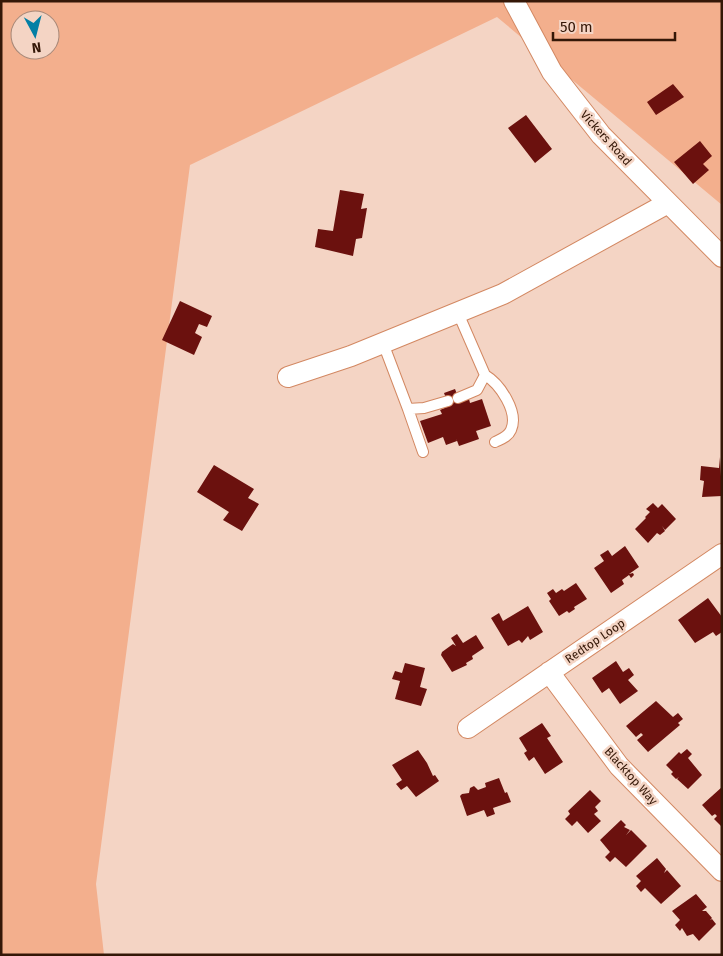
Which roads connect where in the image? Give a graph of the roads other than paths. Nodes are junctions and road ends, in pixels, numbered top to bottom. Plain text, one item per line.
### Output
1 (514, 1) edge
2 (668, 203) junction
3 (722, 257) edge
4 (458, 312) junction
5 (383, 343) junction
6 (485, 375) junction
7 (288, 377) dead end
8 (458, 398) dead end
9 (448, 401) dead end
10 (408, 409) junction
11 (495, 442) dead end
12 (423, 452) dead end
13 (722, 554) edge
14 (549, 672) junction
15 (468, 728) dead end
16 (722, 871) edge

1 - 2 street, Vickers Road
2 - 3 street, Vickers Road
2 - 4 street
4 - 5 street
4 - 6 lane
5 - 7 street
5 - 10 lane
6 - 8 lane
6 - 11 lane
9 - 10 lane
10 - 12 lane
13 - 14 street, Redtop Loop
14 - 15 street, Redtop Loop
14 - 16 street, Blacktop Way

